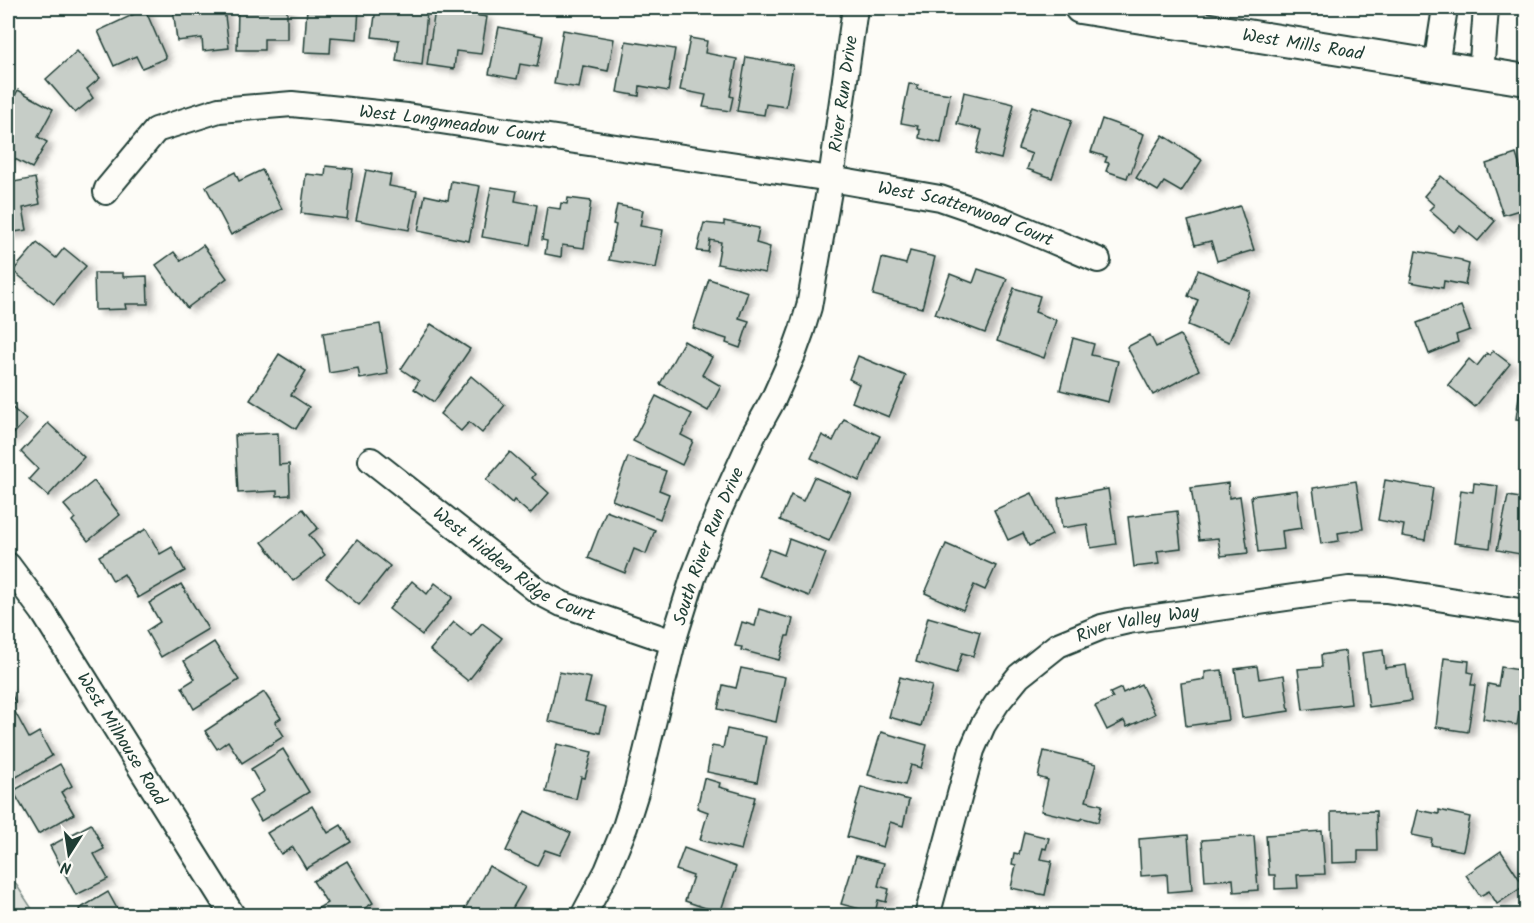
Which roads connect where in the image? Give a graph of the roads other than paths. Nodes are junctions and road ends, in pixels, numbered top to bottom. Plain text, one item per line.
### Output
1 (855, 8) edge
2 (1080, 8) edge
3 (1445, 8) edge
4 (1486, 8) edge
5 (1436, 66) junction
6 (1481, 74) junction
7 (1527, 80) edge
8 (831, 179) junction
9 (106, 192) dead end
10 (1098, 260) dead end
11 (371, 460) dead end
12 (8, 565) edge
13 (1527, 612) edge
14 (673, 642) junction
15 (587, 914) edge
16 (233, 915) edge
17 (927, 915) edge

1 - 8 street, River Run Drive
2 - 5 street, West Mills Road
3 - 5 street
4 - 6 street
5 - 6 street, West Mills Road
6 - 7 street, West Mills Road
8 - 9 street, West Longmeadow Court
8 - 10 street, West Scatterwood Court
8 - 14 street, South River Run Drive
11 - 14 street, West Hidden Ridge Court
12 - 16 street, West Milhouse Road
13 - 17 street, River Valley Way
14 - 15 street, South River Run Drive

